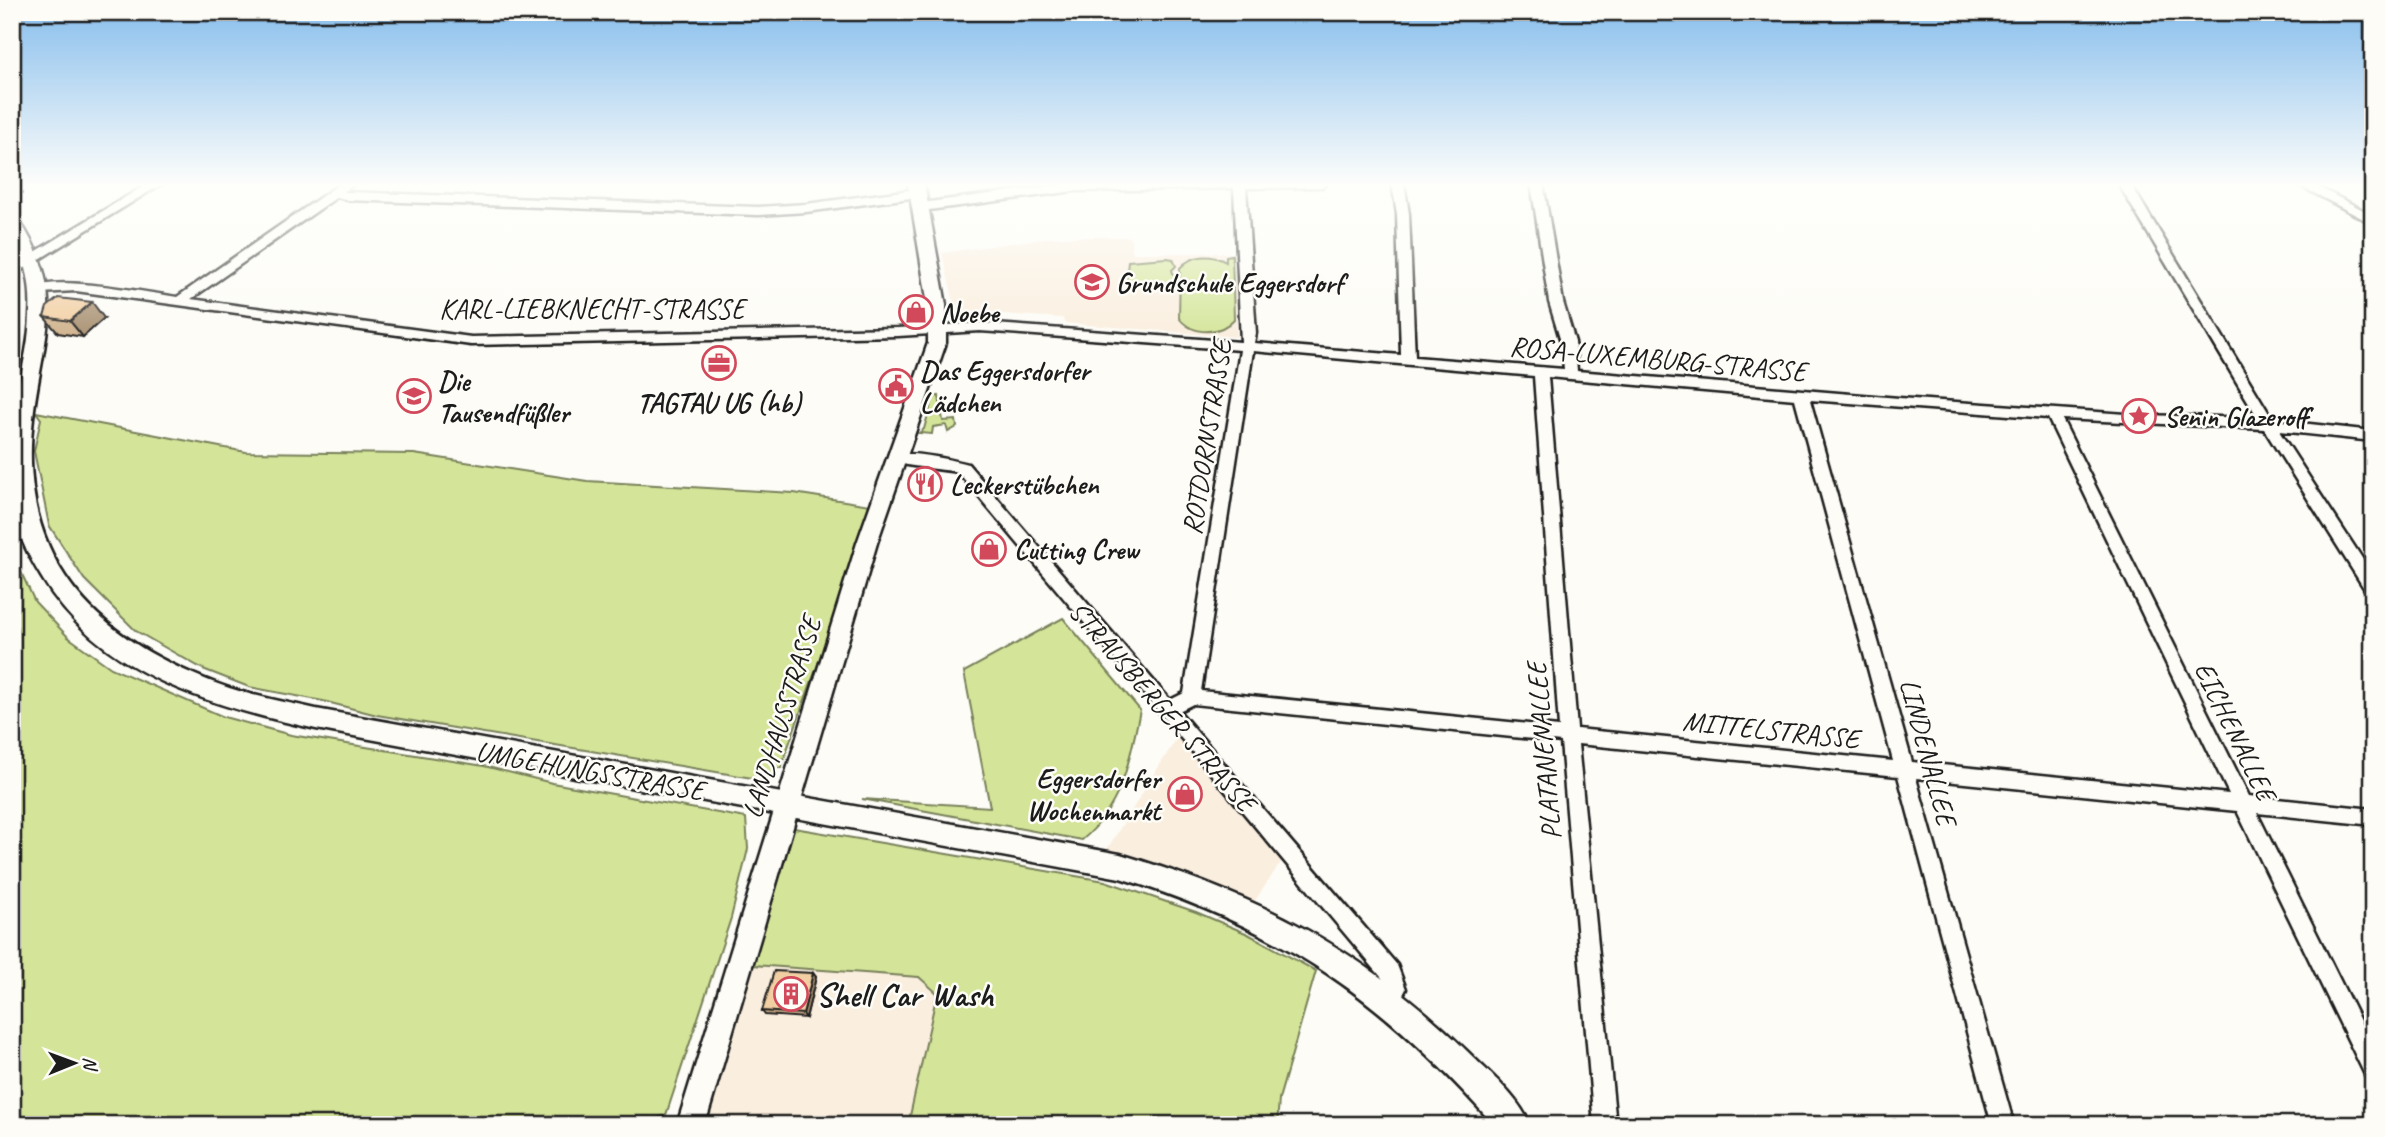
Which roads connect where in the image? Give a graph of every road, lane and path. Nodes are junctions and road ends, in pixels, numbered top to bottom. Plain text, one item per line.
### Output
1 (20, 236) edge
2 (71, 236) edge
3 (272, 236) edge
4 (925, 236) edge
5 (1243, 236) edge
6 (1404, 236) edge
7 (1545, 236) edge
8 (2156, 236) edge
9 (34, 259) junction
10 (12, 272) edge
11 (39, 289) junction
12 (179, 301) junction
13 (939, 330) junction
14 (1246, 346) junction
15 (1408, 360) junction
16 (1541, 373) junction
17 (1571, 375) junction
18 (1801, 394) junction
19 (18, 410) edge
20 (2053, 415) junction
21 (2269, 426) junction
22 (2373, 436) edge
23 (896, 459) junction
24 (2373, 589) edge
25 (1192, 697) junction
26 (1166, 709) junction
27 (1569, 737) junction
28 (1905, 771) junction
29 (2243, 805) junction
30 (786, 806) junction
31 (2373, 817) edge
32 (1327, 955) joint
33 (1393, 994) junction
34 (2373, 1070) edge
35 (691, 1125) edge
36 (1515, 1125) edge
37 (1605, 1125) edge
38 (2003, 1125) edge

1 - 9 main road
2 - 9 street
3 - 12 street
4 - 13 street
5 - 14 street, ROTDORNSTRASSE
6 - 15 street
7 - 17 street
8 - 21 street
9 - 10 street
9 - 11 main road
11 - 12 street, KARL-LIEBKNECHT-STRASSE
11 - 19 main road
12 - 13 street, KARL-LIEBKNECHT-STRASSE
13 - 14 street, ROSA-LUXEMBURG-STRASSE
13 - 23 street, LANDHAUSSTRASSE
14 - 15 street, ROSA-LUXEMBURG-STRASSE
14 - 25 street, ROTDORNSTRASSE
15 - 16 street, ROSA-LUXEMBURG-STRASSE
16 - 17 street, ROSA-LUXEMBURG-STRASSE
16 - 27 street, PLATANENALLEE
17 - 18 street, ROSA-LUXEMBURG-STRASSE
18 - 20 street, ROSA-LUXEMBURG-STRASSE
18 - 28 street, LINDENALLEE
19 - 30 main road, UMGEHUNGSSTRASSE
20 - 21 street, ROSA-LUXEMBURG-STRASSE
20 - 29 street, EICHENALLEE
21 - 22 street, ROSA-LUXEMBURG-STRASSE
21 - 24 street
23 - 26 street, STRAUSBERGER STRASSE
23 - 30 street, LANDHAUSSTRASSE
25 - 26 street
25 - 27 street, MITTELSTRASSE
26 - 33 street, STRAUSBERGER STRASSE
27 - 28 street, MITTELSTRASSE
27 - 37 street, PLATANENALLEE
28 - 29 street, MITTELSTRASSE
28 - 38 street, LINDENALLEE
29 - 31 street, MITTELSTRASSE
29 - 34 street, EICHENALLEE
30 - 32 main road, UMGEHUNGSSTRASSE
30 - 35 street, LANDHAUSSTRASSE
32 - 33 main road, STRAUSBERGER STRASSE
33 - 36 main road, STRAUSBERGER STRASSE

